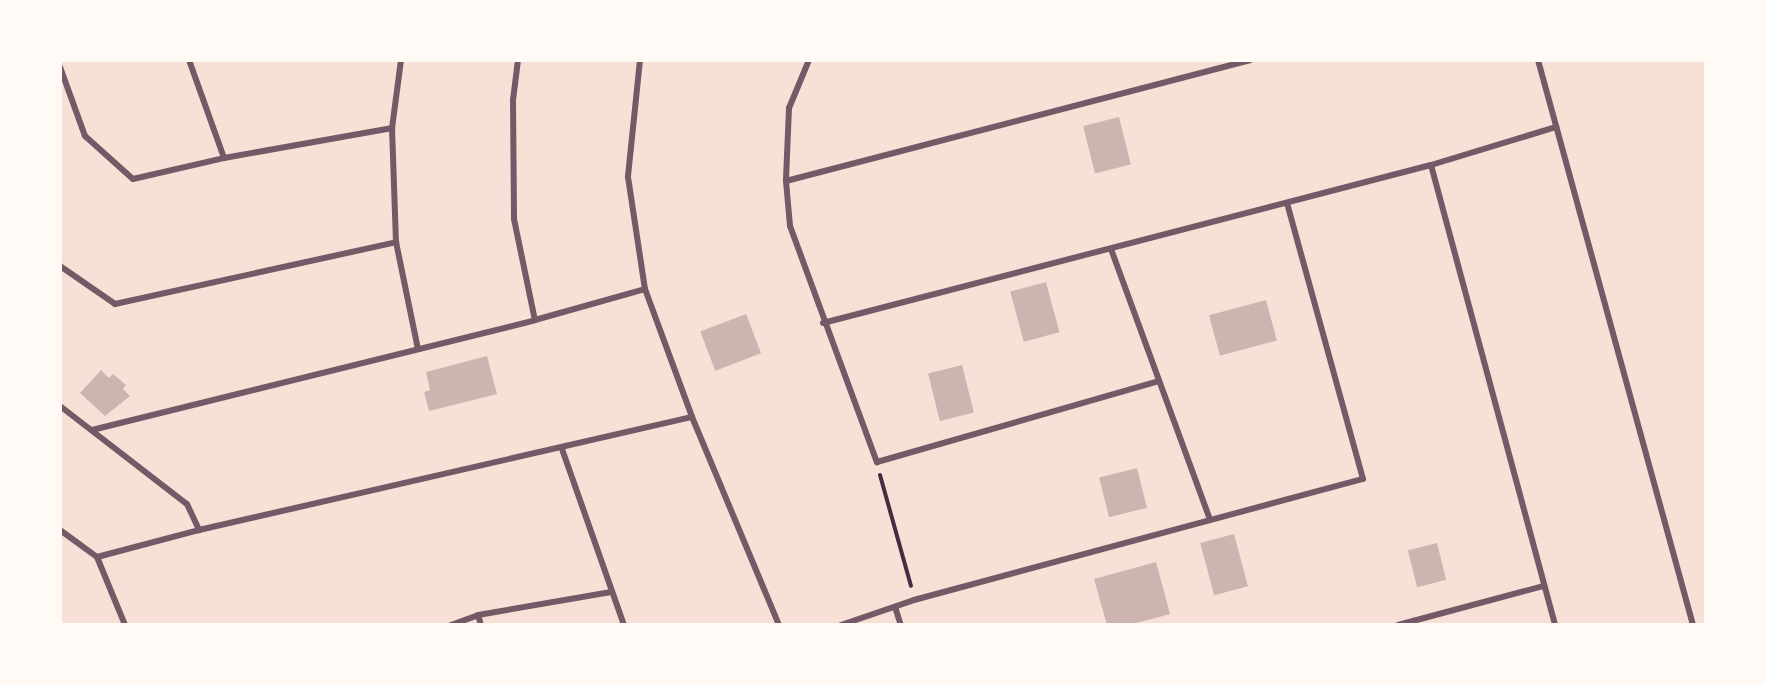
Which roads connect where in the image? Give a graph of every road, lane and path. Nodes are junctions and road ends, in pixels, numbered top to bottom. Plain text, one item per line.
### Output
1 (189, 60) edge
2 (401, 60) edge
3 (518, 60) edge
4 (640, 60) edge
5 (809, 60) edge
6 (1250, 60) edge
7 (1538, 60) edge
8 (60, 67) edge
9 (1556, 127) junction
10 (392, 128) junction
11 (224, 158) junction
12 (1431, 165) junction
13 (786, 181) junction
14 (1287, 203) junction
15 (396, 242) junction
16 (1111, 249) junction
17 (60, 266) edge
18 (645, 289) junction
19 (535, 320) junction
20 (823, 323) junction
21 (418, 349) junction
22 (1159, 381) junction
23 (60, 406) edge
24 (692, 417) junction
25 (92, 430) junction
26 (562, 449) junction
27 (877, 462) junction
28 (1210, 519) junction
29 (60, 530) edge
30 (199, 530) junction
31 (97, 557) junction
32 (1544, 586) junction
33 (612, 592) junction
34 (914, 600) junction
35 (895, 607) junction
36 (478, 615) junction
37 (125, 625) edge
38 (451, 625) edge
39 (481, 625) edge
40 (624, 625) edge
41 (779, 625) edge
42 (841, 625) edge
43 (901, 625) edge
44 (1398, 625) edge
45 (1555, 625) edge
46 (1693, 625) edge

1 - 11 street
2 - 10 street
3 - 19 street
4 - 18 street
5 - 13 street
6 - 13 street
7 - 9 street
8 - 11 street
9 - 12 street
9 - 46 street
10 - 11 street
10 - 15 street
12 - 14 street
12 - 32 street
13 - 20 street
14 - 16 street
14 - 28 street
15 - 17 street
15 - 21 street
16 - 20 street
16 - 22 street
18 - 19 street
18 - 24 street
19 - 21 street
20 - 27 street
21 - 25 street
22 - 27 street
22 - 28 street
23 - 25 street
24 - 26 street
24 - 41 street
25 - 30 street
26 - 30 street
26 - 33 street
27 - 34 path
28 - 34 street
29 - 31 street
30 - 31 street
31 - 37 street
32 - 44 street
32 - 45 street
33 - 36 street
33 - 40 street
34 - 35 street
35 - 42 street
35 - 43 street
36 - 38 street
36 - 39 street

